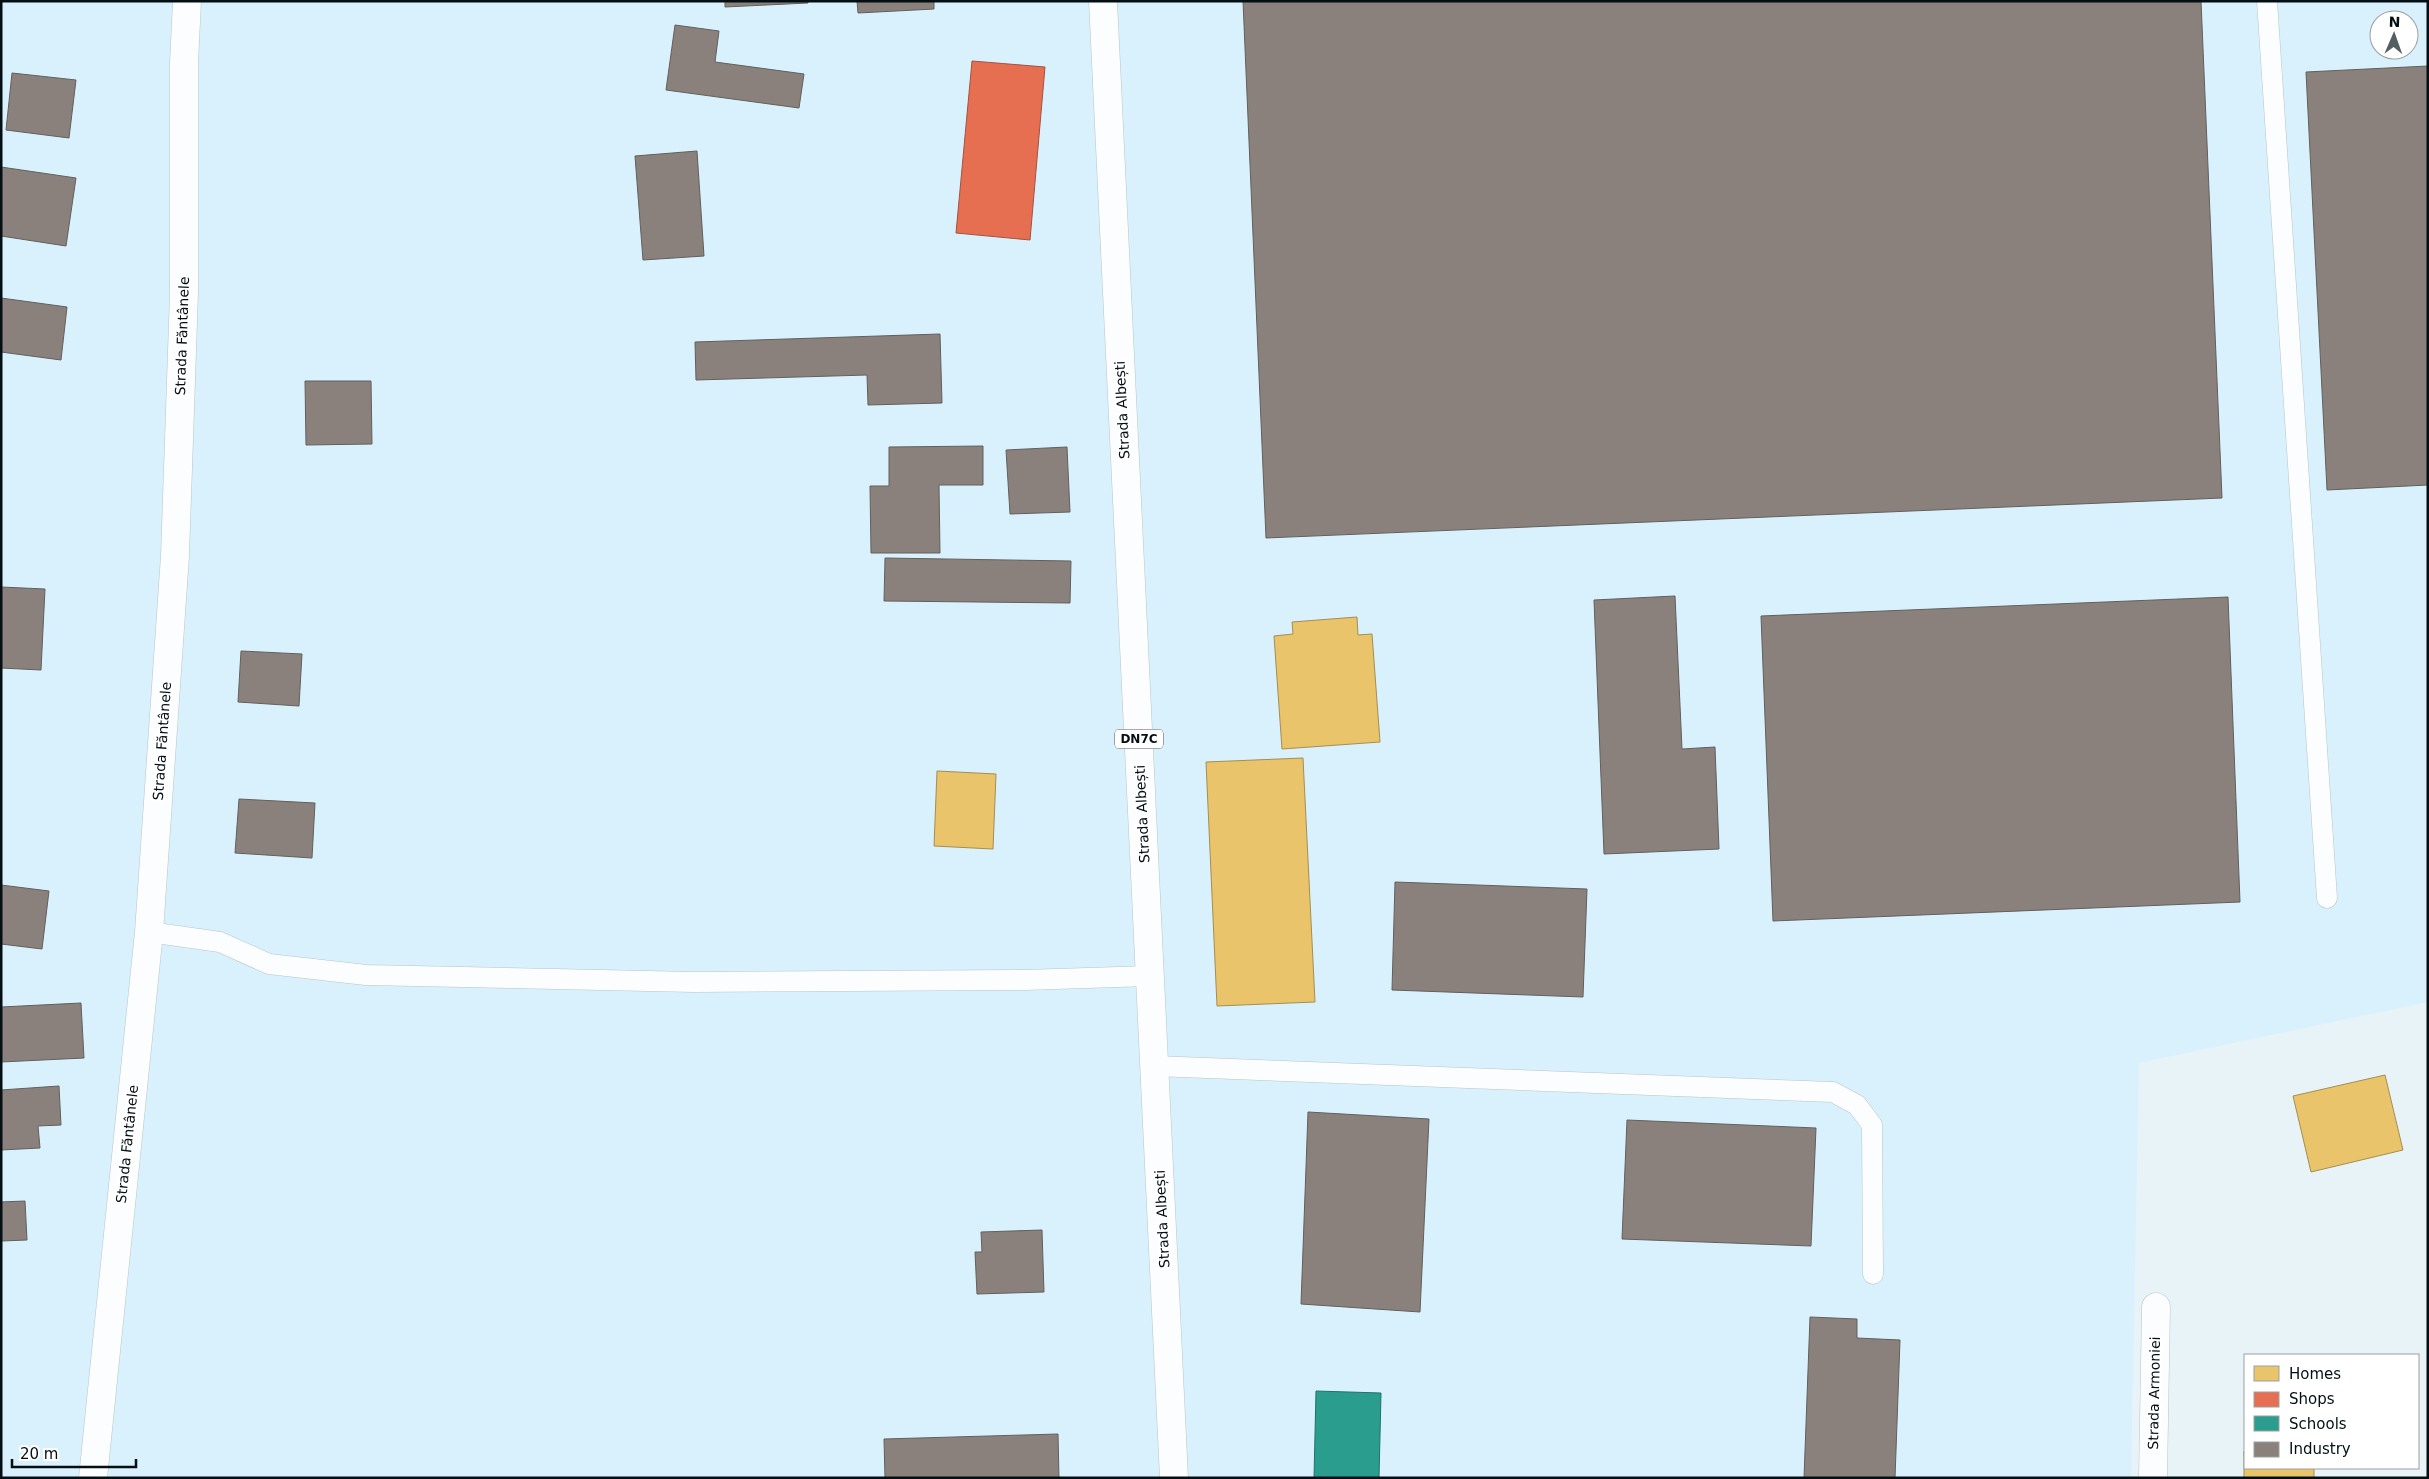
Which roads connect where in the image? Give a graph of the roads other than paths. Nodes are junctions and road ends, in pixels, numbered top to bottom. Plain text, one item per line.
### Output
1 (188, 1) edge
2 (1103, 1) edge
3 (2267, 1) edge
4 (2327, 898) dead end
5 (149, 932) junction
6 (1150, 976) junction
7 (1154, 1066) junction
8 (1873, 1274) dead end
9 (2156, 1307) dead end
10 (93, 1478) edge
11 (1174, 1478) edge
12 (2153, 1478) edge

1 - 5 street, Strada Făntânele
2 - 6 street, Strada Albești / DN7C
3 - 4 lane
5 - 6 lane
5 - 10 street, Strada Făntânele
6 - 7 street, Strada Albești / DN7C
7 - 8 lane
7 - 11 street, Strada Albești / DN7C
9 - 12 street, Strada Armoniei

